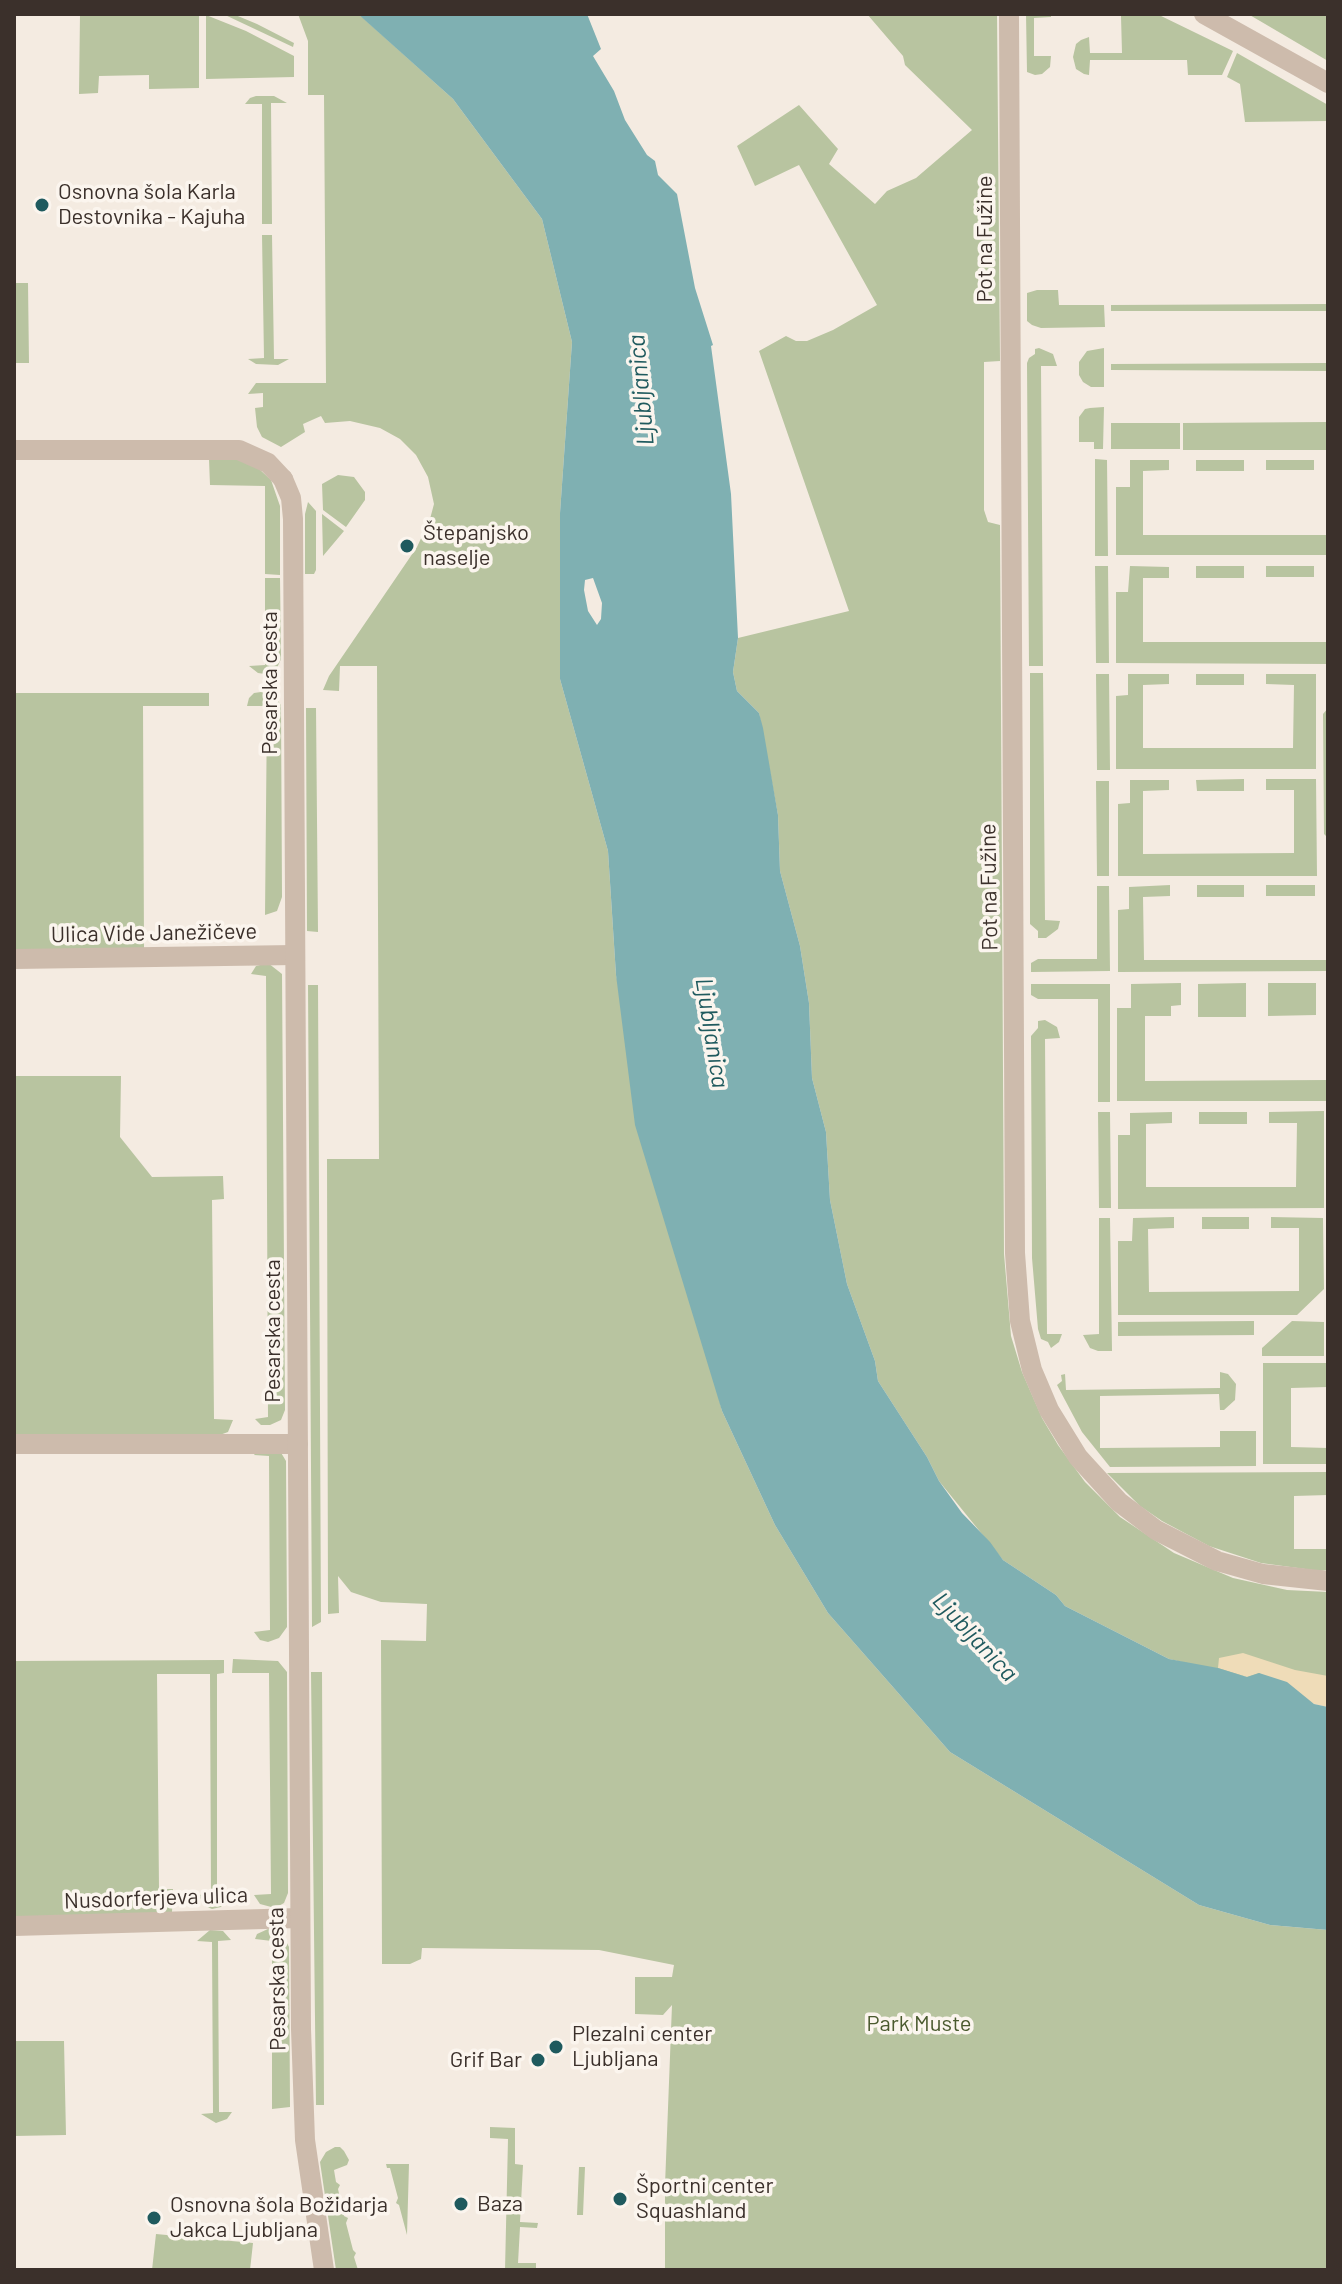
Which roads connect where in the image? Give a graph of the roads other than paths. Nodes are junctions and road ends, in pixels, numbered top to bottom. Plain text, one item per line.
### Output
1 (1009, 14) edge
2 (1204, 14) edge
3 (1328, 83) edge
4 (14, 450) edge
5 (295, 955) junction
6 (14, 959) edge
7 (14, 1444) edge
8 (298, 1444) junction
9 (1328, 1581) edge
10 (300, 1918) junction
11 (14, 1926) edge
12 (324, 2270) edge

1 - 9 street, Pot na Fužine
2 - 3 street
4 - 5 street, Pesarska cesta
5 - 6 street, Ulica Vide Janežičeve
5 - 8 street, Pesarska cesta
7 - 8 street
8 - 10 street, Pesarska cesta
10 - 11 street, Nusdorferjeva ulica
10 - 12 street, Pesarska cesta

